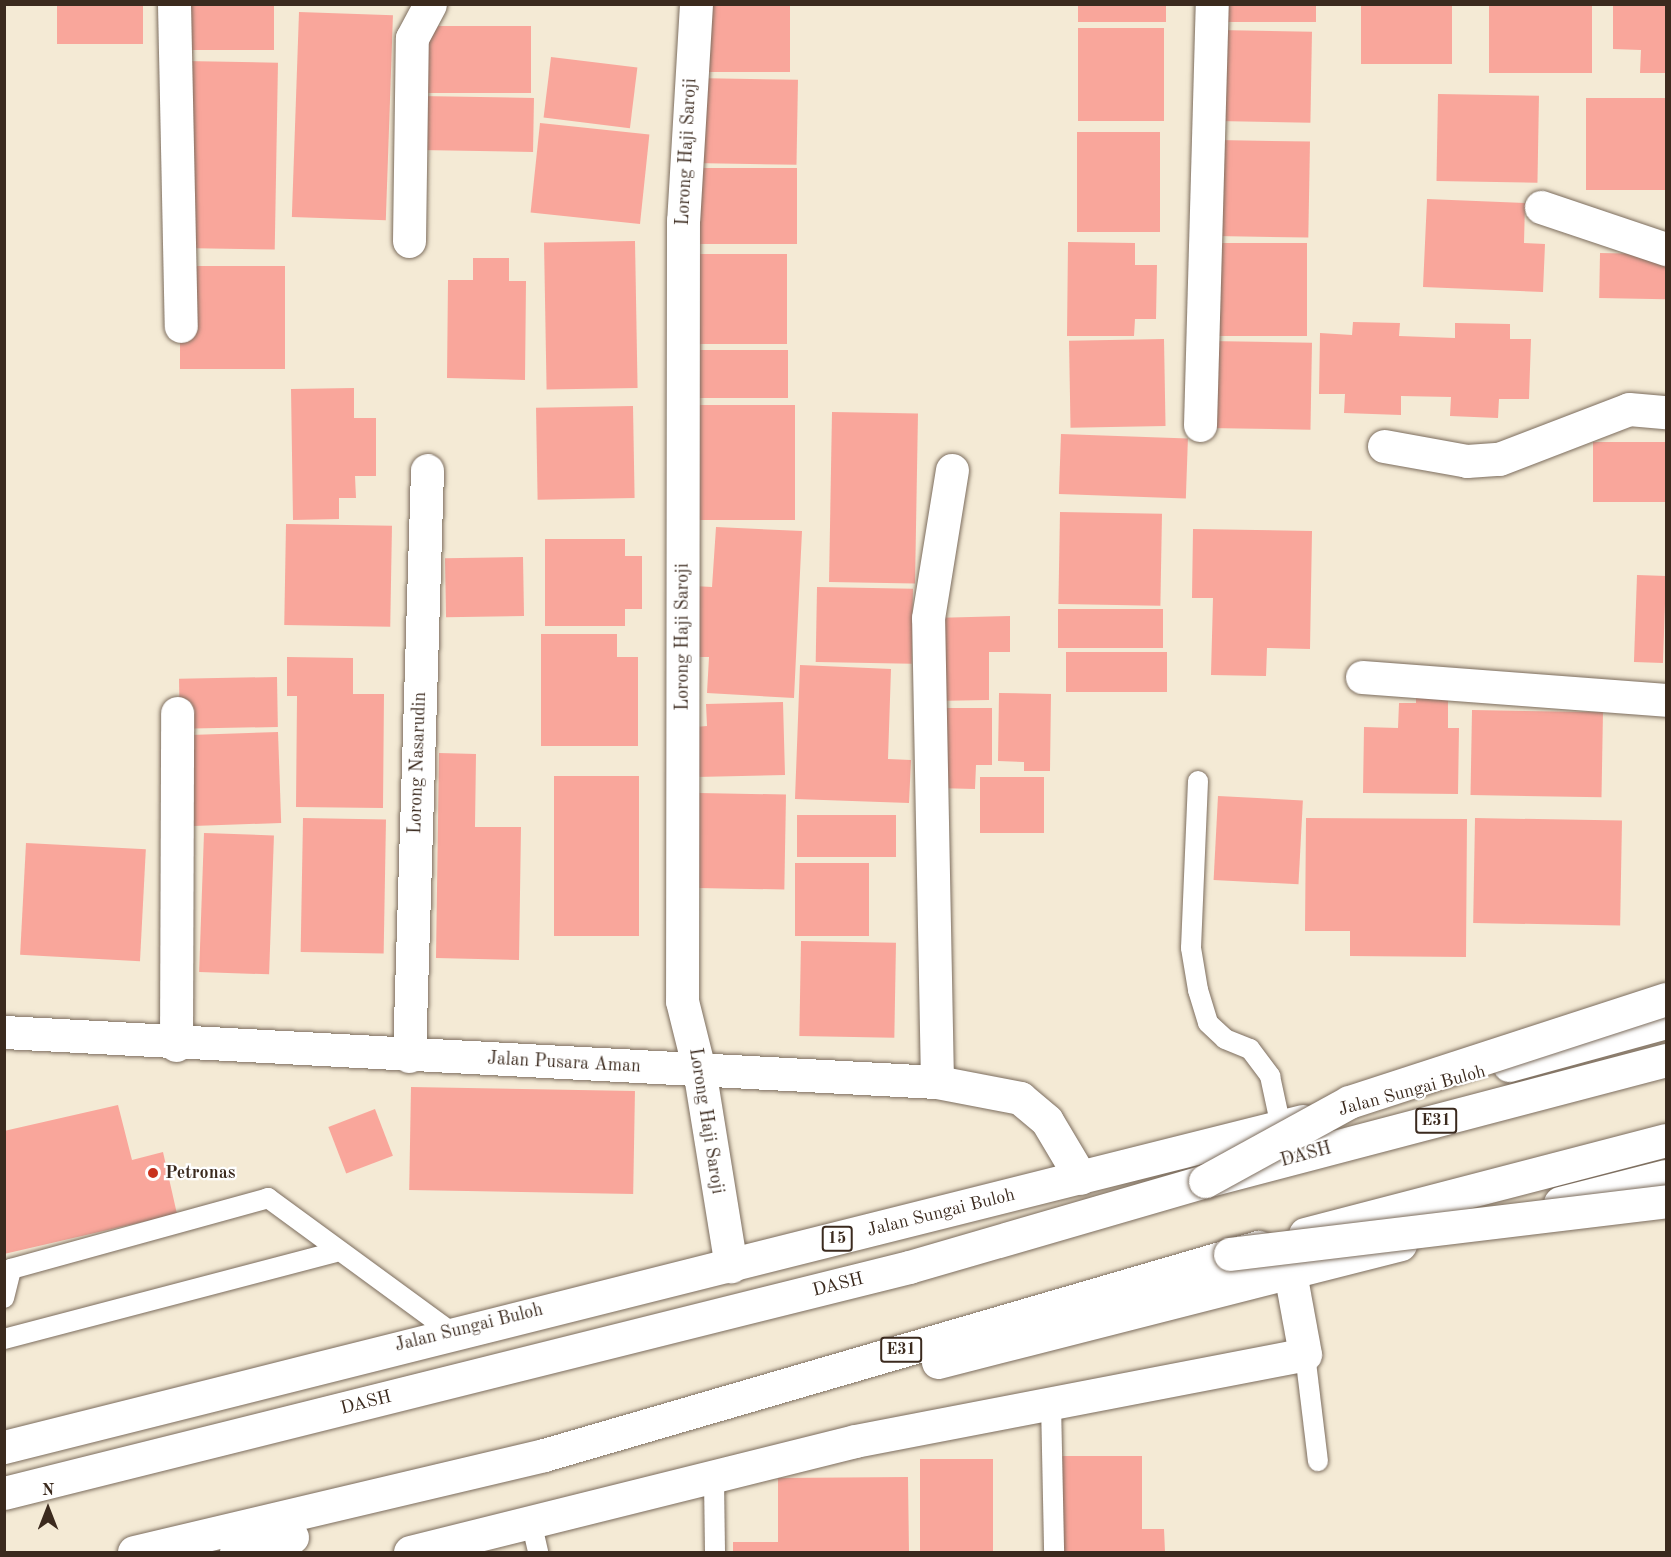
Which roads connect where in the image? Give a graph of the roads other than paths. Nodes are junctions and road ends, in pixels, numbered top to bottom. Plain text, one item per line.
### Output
1 (174, 4) edge
2 (430, 4) edge
3 (696, 4) edge
4 (1212, 4) edge
5 (1541, 207) dead end
6 (409, 241) dead end
7 (1666, 249) edge
8 (181, 326) dead end
9 (1666, 412) edge
10 (1200, 425) dead end
11 (1383, 446) dead end
12 (427, 470) dead end
13 (952, 470) dead end
14 (1362, 677) dead end
15 (1666, 700) edge
16 (177, 713) dead end
17 (1198, 781) dead end
18 (1666, 999) edge
19 (1666, 1022) edge
20 (4, 1032) edge
21 (176, 1045) junction
22 (409, 1056) junction
23 (1666, 1060) edge
24 (699, 1069) junction
25 (937, 1082) junction
26 (1281, 1127) junction
27 (1666, 1140) edge
28 (1666, 1176) edge
29 (1081, 1178) junction
30 (1205, 1181) junction
31 (1666, 1201) edge
32 (335, 1252) junction
33 (1230, 1254) junction
34 (731, 1266) junction
35 (1290, 1272) junction
36 (4, 1298) edge
37 (451, 1332) junction
38 (4, 1339) edge
39 (1305, 1354) junction
40 (1051, 1403) junction
41 (4, 1447) edge
42 (1318, 1461) dead end
43 (714, 1480) junction
44 (4, 1493) edge
45 (534, 1537) edge
46 (134, 1552) edge
47 (236, 1552) edge
48 (410, 1552) edge
49 (715, 1552) edge
50 (1054, 1552) edge

1 - 8 main road
2 - 6 main road
3 - 24 main road, Lorong Haji Saroji
4 - 10 main road
5 - 7 main road
9 - 11 main road
12 - 22 main road, Lorong Nasarudin
13 - 25 main road
14 - 15 main road
16 - 21 main road
17 - 26 lane
18 - 30 main road, bridge
19 - 26 main road, Jalan Sungai Buloh / 15
20 - 21 main road, Jalan Pusara Aman
21 - 22 main road, Jalan Pusara Aman
22 - 24 main road, Jalan Pusara Aman
23 - 30 main road, DASH / E31, bridge
24 - 25 main road, Jalan Pusara Aman
24 - 34 main road, Lorong Haji Saroji
25 - 29 main road, Jalan Pusara Aman
26 - 29 main road, Jalan Sungai Buloh / 15
27 - 33 main road, E31, bridge
28 - 35 main road
29 - 34 main road, Jalan Sungai Buloh / 15
30 - 44 main road, DASH / E31
31 - 33 main road, bridge
32 - 36 lane
32 - 37 lane
32 - 38 lane
33 - 46 main road, E31
34 - 37 main road, Jalan Sungai Buloh / 15
35 - 39 main road
35 - 47 main road
37 - 41 main road, Jalan Sungai Buloh / 15
39 - 40 main road
39 - 42 lane
40 - 43 main road
40 - 50 lane
43 - 45 main road
43 - 49 lane
45 - 48 main road

